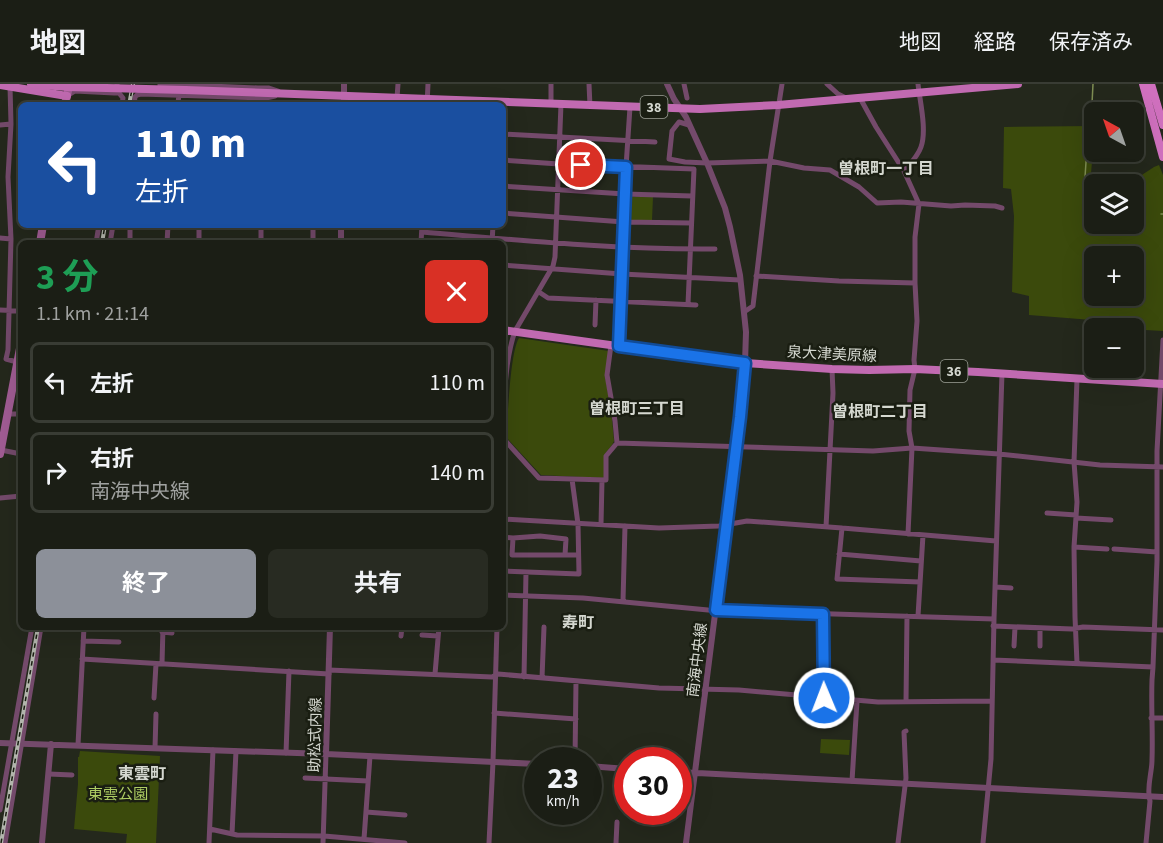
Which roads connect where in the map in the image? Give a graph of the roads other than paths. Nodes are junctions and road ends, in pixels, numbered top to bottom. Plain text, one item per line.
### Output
1 (31, 84) edge
2 (70, 84) edge
3 (117, 84) edge
4 (344, 84) edge
5 (398, 84) edge
6 (428, 84) edge
7 (551, 84) edge
8 (589, 84) edge
9 (668, 84) edge
10 (684, 84) edge
11 (782, 84) edge
12 (827, 84) edge
13 (1018, 84) edge
14 (1143, 84) edge
15 (1151, 84) edge
16 (0, 85) edge
17 (10, 85) edge
18 (214, 85) edge
19 (258, 86) edge
20 (180, 88) edge
21 (919, 88) edge
22 (114, 93) junction
23 (159, 94) junction
24 (288, 94) junction
25 (225, 96) junction
26 (237, 96) junction
27 (397, 98) junction
28 (687, 98) dead end
29 (848, 98) junction
30 (860, 98) junction
31 (66, 100) edge
32 (344, 101) edge
33 (122, 102) edge
34 (134, 102) edge
35 (225, 102) edge
36 (236, 102) edge
37 (427, 102) edge
38 (506, 104) edge
39 (551, 104) junction
40 (561, 104) junction
41 (778, 105) junction
42 (590, 106) junction
43 (630, 107) junction
44 (681, 108) junction
45 (11, 124) junction
46 (0, 125) edge
47 (1163, 125) edge
48 (689, 126) junction
49 (506, 134) edge
50 (560, 137) junction
51 (628, 140) junction
52 (655, 142) dead end
53 (1163, 157) edge
54 (669, 159) junction
55 (506, 160) edge
56 (770, 161) junction
57 (707, 163) junction
58 (559, 164) junction
59 (626, 167) junction
60 (668, 168) junction
61 (904, 171) junction
62 (0, 177) edge
63 (8, 177) junction
64 (506, 186) edge
65 (558, 190) junction
66 (625, 194) junction
67 (692, 196) junction
68 (0, 203) edge
69 (9, 203) junction
70 (919, 204) junction
71 (1002, 208) dead end
72 (506, 213) edge
73 (557, 217) junction
74 (624, 222) junction
75 (691, 223) junction
76 (422, 228) edge
77 (0, 238) edge
78 (11, 239) junction
79 (492, 240) edge
80 (506, 241) edge
81 (556, 243) junction
82 (623, 247) junction
83 (690, 249) junction
84 (715, 249) dead end
85 (506, 265) edge
86 (550, 270) junction
87 (622, 274) junction
88 (756, 276) junction
89 (690, 277) junction
90 (740, 280) junction
91 (915, 283) junction
92 (539, 292) junction
93 (597, 300) junction
94 (621, 301) junction
95 (688, 304) junction
96 (696, 305) dead end
97 (0, 310) edge
98 (8, 311) junction
99 (18, 311) edge
100 (744, 312) junction
101 (596, 325) dead end
102 (506, 330) edge
103 (515, 331) junction
104 (1163, 340) edge
105 (615, 346) junction
106 (0, 349) edge
107 (8, 350) junction
108 (506, 354) edge
109 (510, 355) junction
110 (18, 361) edge
111 (745, 363) junction
112 (18, 365) edge
113 (832, 369) junction
114 (915, 369) junction
115 (1002, 373) junction
116 (1077, 379) junction
117 (1162, 384) edge
118 (506, 389) edge
119 (5, 418) edge
120 (506, 441) edge
121 (617, 443) junction
122 (736, 448) junction
123 (912, 448) junction
124 (829, 449) junction
125 (0, 452) edge
126 (18, 454) edge
127 (999, 454) junction
128 (1074, 462) junction
129 (1160, 466) edge
130 (572, 479) junction
131 (602, 480) junction
132 (18, 496) edge
133 (0, 498) edge
134 (1047, 513) dead end
135 (1076, 517) junction
136 (506, 519) edge
137 (1111, 520) dead end
138 (578, 524) junction
139 (601, 525) junction
140 (625, 526) junction
141 (725, 526) junction
142 (826, 527) junction
143 (842, 528) junction
144 (908, 534) junction
145 (923, 535) junction
146 (506, 537) edge
147 (513, 538) junction
148 (996, 541) junction
149 (1074, 547) junction
150 (1107, 549) dead end
151 (1114, 549) dead end
152 (1157, 552) junction
153 (839, 554) junction
154 (565, 555) junction
155 (578, 555) junction
156 (921, 561) junction
157 (1160, 561) edge
158 (506, 571) edge
159 (526, 572) junction
160 (1160, 578) edge
161 (920, 582) junction
162 (995, 587) junction
163 (1156, 587) junction
164 (1163, 587) edge
165 (1011, 588) dead end
166 (506, 595) edge
167 (525, 596) junction
168 (623, 602) junction
169 (716, 610) junction
170 (823, 614) junction
171 (907, 616) junction
172 (918, 616) junction
173 (994, 619) junction
174 (993, 626) junction
175 (544, 627) dead end
176 (1016, 627) junction
177 (1040, 628) junction
178 (1075, 629) junction
179 (31, 630) edge
180 (41, 630) edge
181 (84, 630) edge
182 (162, 630) edge
183 (330, 630) edge
184 (402, 630) edge
185 (439, 630) edge
186 (497, 630) edge
187 (1155, 630) junction
188 (1163, 630) edge
189 (172, 633) dead end
190 (422, 635) dead end
191 (402, 636) dead end
192 (438, 636) junction
193 (83, 641) junction
194 (119, 642) dead end
195 (1014, 646) dead end
196 (1040, 646) dead end
197 (82, 659) junction
198 (993, 660) junction
199 (1077, 663) junction
200 (159, 664) junction
201 (1153, 667) junction
202 (289, 671) junction
203 (329, 672) junction
204 (435, 674) junction
205 (495, 675) junction
206 (524, 677) junction
207 (542, 678) junction
208 (576, 681) junction
209 (706, 690) junction
210 (154, 698) dead end
211 (824, 698) junction
212 (992, 700) junction
213 (857, 701) junction
214 (906, 702) junction
215 (494, 713) junction
216 (156, 714) dead end
217 (1151, 718) junction
218 (1163, 718) edge
219 (576, 719) junction
220 (906, 731) dead end
221 (0, 743) edge
222 (11, 743) junction
223 (23, 744) junction
224 (51, 744) junction
225 (78, 745) junction
226 (575, 747) edge
227 (155, 748) junction
228 (213, 750) junction
229 (236, 751) junction
230 (286, 753) junction
231 (326, 754) junction
232 (370, 756) junction
233 (493, 762) junction
234 (524, 763) edge
235 (692, 773) edge
236 (695, 773) junction
237 (49, 774) junction
238 (72, 775) dead end
239 (305, 778) dead end
240 (326, 779) junction
241 (368, 781) junction
242 (852, 781) junction
243 (905, 784) junction
244 (988, 788) junction
245 (1148, 796) junction
246 (1163, 798) edge
247 (0, 810) edge
248 (366, 812) junction
249 (405, 815) dead end
250 (616, 825) edge
251 (210, 829) junction
252 (232, 834) junction
253 (323, 840) edge
254 (361, 840) edge
255 (381, 842) edge
256 (5, 843) edge
257 (42, 843) edge
258 (209, 843) edge
259 (405, 843) edge
260 (414, 843) edge
261 (489, 843) edge
262 (616, 843) edge
263 (686, 843) edge
264 (898, 843) edge
265 (983, 843) edge
266 (1146, 843) edge

1 - 20 main road, 38, bridge
2 - 31 main road
3 - 22 street
4 - 32 street
5 - 27 street
6 - 37 street
7 - 39 street
8 - 42 street
9 - 44 street
10 - 28 street
11 - 41 street
12 - 29 street
13 - 21 main road, 38
14 - 53 highway
15 - 47 highway
16 - 17 main road
17 - 31 main road
17 - 45 street
18 - 19 street
18 - 20 street
19 - 24 street
20 - 23 street
20 - 23 street
20 - 24 main road, 38
20 - 25 street
21 - 30 main road, 38
21 - 61 street
22 - 31 street
22 - 33 street
23 - 34 street
24 - 26 street
24 - 32 main road, 38
25 - 26 street
25 - 35 street
26 - 36 street
27 - 32 main road, 38
27 - 37 main road, 38
29 - 30 main road, 38
29 - 41 main road, 38
30 - 61 street
38 - 39 main road, 38
39 - 40 main road, 38
40 - 42 main road, 38
40 - 50 street
41 - 44 main road, 38
41 - 56 street
42 - 43 main road, 38
43 - 44 main road, 38
43 - 51 street
44 - 48 street, 南海中央線
45 - 46 street
45 - 63 street
48 - 54 street
48 - 57 street, 南海中央線
49 - 50 street
50 - 51 street
50 - 58 street
51 - 52 street
51 - 59 street
54 - 57 street
54 - 60 street
55 - 58 street
56 - 57 street
56 - 70 street
56 - 88 street
57 - 90 street, 南海中央線
58 - 59 street
58 - 65 street
59 - 60 street
59 - 66 street
60 - 67 street
61 - 70 street
62 - 63 street
63 - 69 street
64 - 65 street
65 - 66 street
65 - 73 street
66 - 67 street
66 - 74 street
67 - 75 street
68 - 69 street
69 - 78 street
70 - 71 street
70 - 91 street
72 - 73 street
73 - 74 street
73 - 81 street
74 - 75 street
74 - 82 street
75 - 83 street
76 - 79 street
77 - 78 street
78 - 98 street
80 - 81 street
81 - 82 street
81 - 86 street
82 - 83 street
82 - 87 street
83 - 84 street
83 - 89 street
85 - 86 street
86 - 87 street
86 - 92 street
87 - 89 street
87 - 94 street
88 - 91 street
88 - 100 street
89 - 90 street
89 - 95 street
90 - 100 street, 南海中央線
91 - 114 street
92 - 93 street
92 - 103 street
93 - 94 street
93 - 101 street
94 - 95 street
94 - 105 street
95 - 96 street
97 - 98 street
98 - 99 street
98 - 107 street
100 - 111 street, 南海中央線
102 - 103 main road, 泉大津美原線 / 36
103 - 105 main road, 泉大津美原線 / 36
103 - 109 street
104 - 117 street
105 - 111 main road, 泉大津美原線 / 36
105 - 121 street
106 - 107 street
107 - 110 street
108 - 109 street
109 - 118 street
111 - 113 main road, 泉大津美原線 / 36
111 - 122 street, 南海中央線
112 - 119 main road
113 - 114 main road, 泉大津美原線 / 36
113 - 124 street
114 - 115 main road, 泉大津美原線 / 36
114 - 123 street
115 - 116 main road, 泉大津美原線 / 36
115 - 127 street
116 - 117 main road, 泉大津美原線 / 36
116 - 128 street
117 - 129 street
119 - 125 main road
120 - 130 street
121 - 122 street
121 - 131 street
122 - 124 street
122 - 141 street, 南海中央線
123 - 124 street
123 - 127 street
123 - 144 street
124 - 142 street
125 - 126 street
127 - 128 street
127 - 148 street
128 - 129 street
128 - 135 street
129 - 152 street
130 - 131 street
130 - 138 street
131 - 139 street
132 - 133 street
134 - 135 street
135 - 137 street
135 - 149 street
136 - 138 street
138 - 139 street
138 - 155 street
139 - 140 street
140 - 141 street
140 - 168 street
141 - 142 street
141 - 169 street, 南海中央線
142 - 143 street
143 - 144 street
143 - 153 street
144 - 145 street
145 - 148 street
145 - 156 street
146 - 147 street
147 - 154 street
147 - 154 street
148 - 162 street
149 - 150 street
149 - 178 street
151 - 152 street
152 - 157 street
153 - 156 street
153 - 161 street
154 - 155 street
155 - 159 street
156 - 161 street
157 - 160 street
158 - 159 street
159 - 167 street
160 - 163 street
161 - 172 street
162 - 165 street
162 - 173 street
163 - 164 street
163 - 187 street
166 - 167 street
167 - 168 street
167 - 206 street
168 - 169 street
169 - 170 street
169 - 209 street, 南海中央線
170 - 171 street
170 - 211 street
171 - 172 street
171 - 214 street
172 - 173 street
173 - 174 street
174 - 176 street
174 - 198 street
175 - 207 street
176 - 177 street
176 - 195 street
177 - 178 street
177 - 196 street
178 - 187 street
178 - 199 street
179 - 222 street
180 - 223 street
181 - 193 street
182 - 189 street
182 - 200 street
183 - 203 street, 助松式内線
184 - 191 street
185 - 192 street
186 - 205 street
187 - 188 street
187 - 201 street
190 - 192 street
192 - 204 street
193 - 194 street
193 - 197 street
197 - 200 street
197 - 225 street
198 - 199 street
198 - 212 street
199 - 201 street
200 - 202 street
200 - 210 street
201 - 217 street
202 - 203 street
202 - 230 street
203 - 204 street
203 - 231 street, 助松式内線
204 - 205 street
205 - 206 street
205 - 215 street
206 - 207 street
207 - 208 street
208 - 209 street
208 - 219 street
209 - 211 street
209 - 236 street, 南海中央線
211 - 213 street
212 - 214 street
212 - 244 street
213 - 214 street
213 - 242 street
215 - 219 street
215 - 233 street
216 - 227 street
217 - 218 street
217 - 245 street
219 - 226 street
220 - 243 street
221 - 222 street
222 - 223 street
222 - 247 street
223 - 224 street
223 - 256 street
224 - 225 street
224 - 237 street
225 - 227 street
227 - 228 street
228 - 229 street
228 - 251 street
229 - 230 street
229 - 252 street
230 - 231 street
231 - 232 street
231 - 240 street, 助松式内線
232 - 233 street
232 - 241 street
233 - 234 street
233 - 261 street
235 - 236 street
236 - 242 street
236 - 263 street, 南海中央線
237 - 238 street
237 - 257 street
239 - 240 street
240 - 241 street
240 - 253 street, 助松式内線
241 - 248 street
242 - 243 street
243 - 244 street
243 - 264 street
244 - 245 street
244 - 265 street
245 - 246 street
245 - 266 street
248 - 249 street
248 - 254 street
250 - 262 street
251 - 252 street
251 - 258 street
252 - 253 street
253 - 254 street
254 - 255 street
255 - 259 street
259 - 260 street

